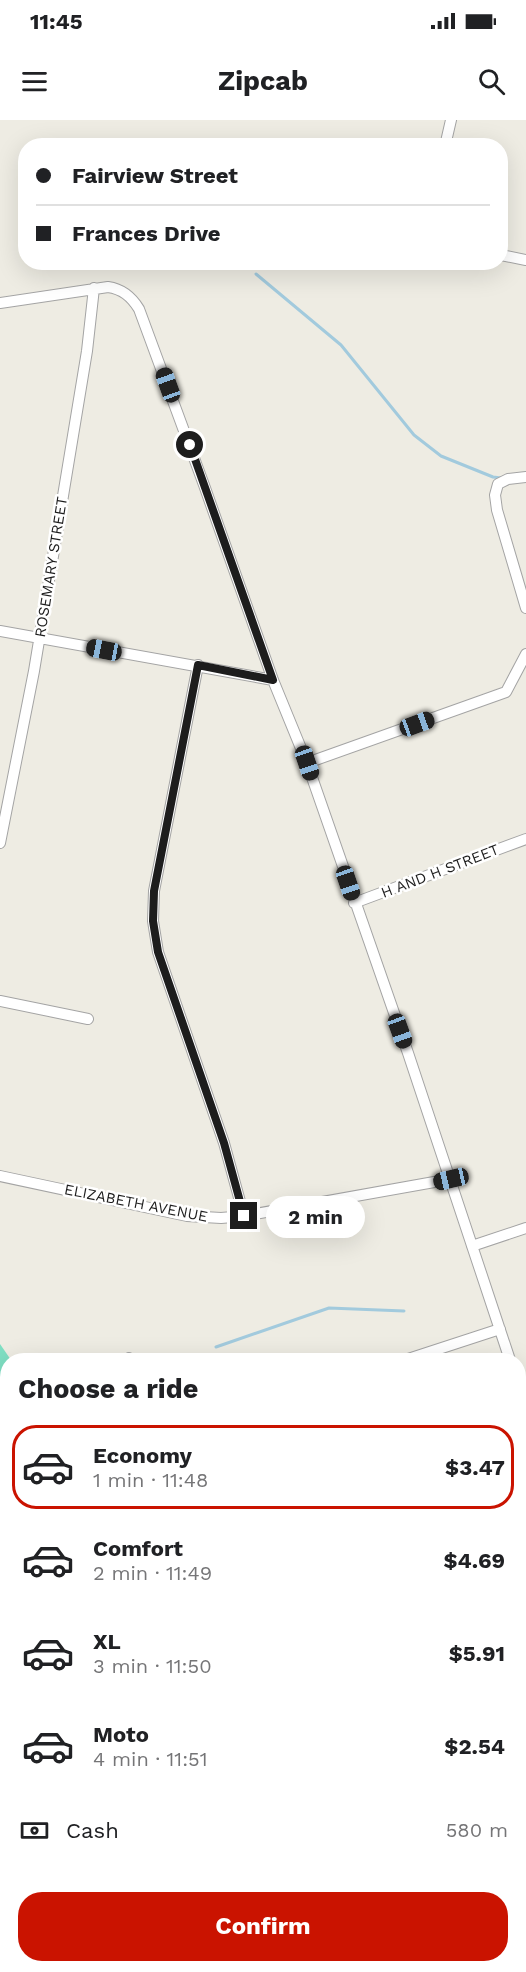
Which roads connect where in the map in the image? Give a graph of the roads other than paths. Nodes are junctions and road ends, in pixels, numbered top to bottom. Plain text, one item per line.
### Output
1 (451, 120) edge
2 (447, 138) edge
3 (508, 256) edge
4 (526, 260) edge
5 (94, 288) junction
6 (0, 303) edge
7 (526, 477) edge
8 (526, 608) edge
9 (0, 631) edge
10 (40, 638) junction
11 (526, 654) edge
12 (198, 665) junction
13 (273, 680) junction
14 (307, 763) junction
15 (526, 838) edge
16 (0, 843) edge
17 (354, 903) junction
18 (0, 1001) edge
19 (88, 1019) dead end
20 (0, 1176) edge
21 (451, 1179) junction
22 (244, 1216) junction
23 (526, 1228) edge
24 (472, 1246) junction
25 (500, 1329) junction
26 (426, 1353) edge
27 (508, 1353) edge

1 - 2 street
3 - 4 street
5 - 6 street
5 - 10 street, ROSEMARY STREET
5 - 13 street
7 - 8 street
9 - 10 street
10 - 12 street
10 - 16 street, ROSEMARY STREET
11 - 14 street
12 - 13 street
12 - 22 street
13 - 14 street
14 - 17 street
15 - 17 street, H AND H STREET
17 - 21 street
18 - 19 street
20 - 22 street, ELIZABETH AVENUE
21 - 22 street, ELIZABETH AVENUE
21 - 24 street
23 - 24 street
24 - 25 street
25 - 26 street
25 - 27 street

